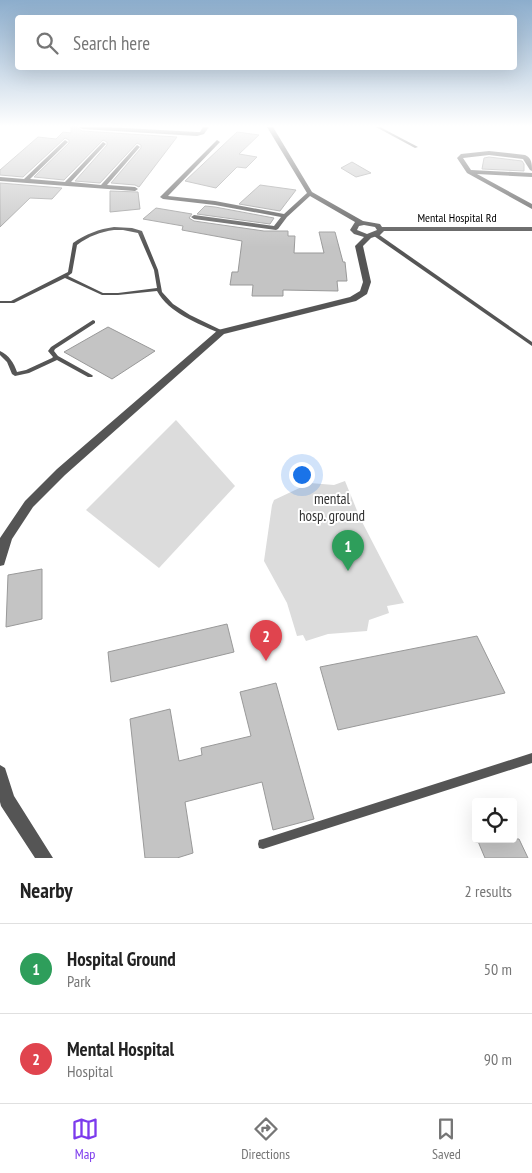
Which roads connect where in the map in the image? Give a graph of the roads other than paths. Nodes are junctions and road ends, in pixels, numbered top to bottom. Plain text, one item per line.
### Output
1 (39, 167) edge
2 (81, 167) edge
3 (119, 167) edge
4 (192, 167) edge
5 (294, 167) edge
6 (466, 167) edge
7 (469, 172) junction
8 (532, 175) edge
9 (0, 179) edge
10 (25, 181) junction
11 (66, 184) junction
12 (102, 187) junction
13 (135, 189) dead end
14 (310, 194) junction
15 (532, 206) edge
16 (285, 216) junction
17 (194, 217) dead end
18 (361, 223) junction
19 (382, 229) junction
20 (532, 230) edge
21 (372, 235) junction
22 (65, 276) junction
23 (159, 288) junction
24 (0, 303) edge
25 (94, 322) dead end
26 (220, 332) junction
27 (532, 344) edge
28 (0, 353) edge
29 (56, 357) junction
30 (90, 376) dead end
31 (0, 561) edge
32 (532, 758) edge
33 (0, 773) edge
34 (263, 844) dead end
35 (45, 858) edge

1 - 10 street
2 - 11 street
3 - 12 street
4 - 16 street
5 - 14 street
6 - 7 street
7 - 8 street
7 - 15 street
9 - 10 street
10 - 11 street
11 - 12 street
12 - 13 street
14 - 16 street
14 - 18 street
16 - 17 street
18 - 19 street, Mental Hospital Rd
18 - 21 street
19 - 20 street, Mental Hospital Rd
19 - 21 street
21 - 26 street
21 - 27 lane
22 - 23 lane
22 - 23 lane
22 - 24 lane
23 - 26 lane
25 - 29 lane
26 - 31 street
28 - 29 lane
29 - 30 lane
32 - 34 lane
33 - 35 street

